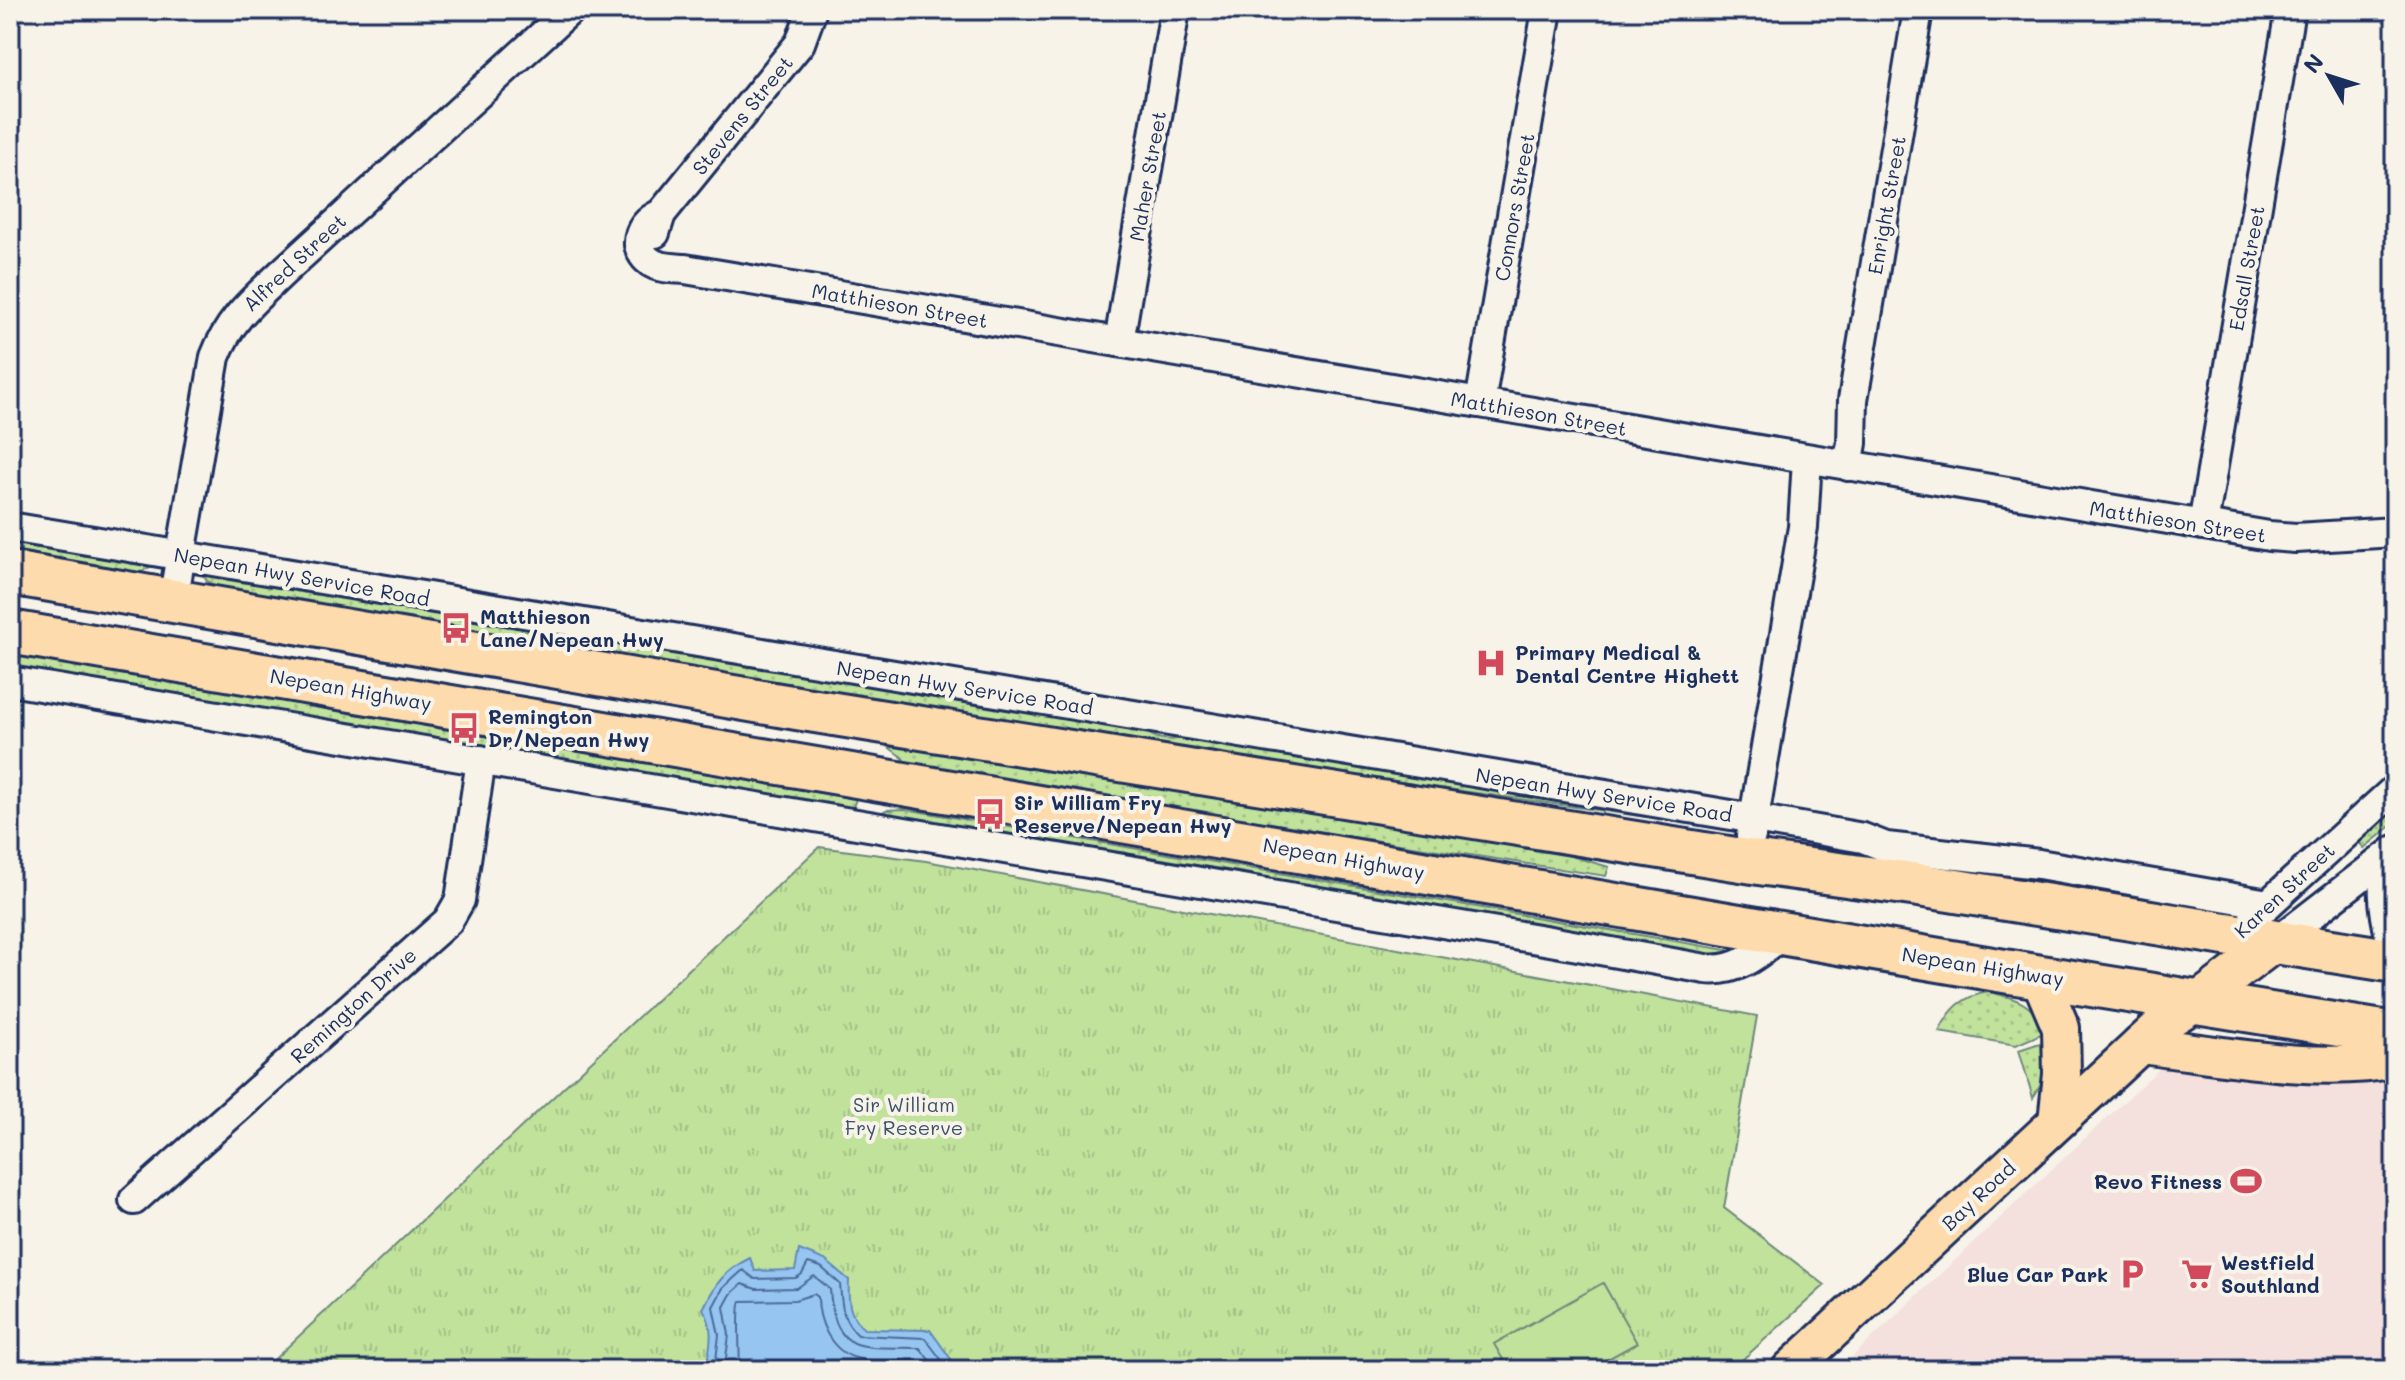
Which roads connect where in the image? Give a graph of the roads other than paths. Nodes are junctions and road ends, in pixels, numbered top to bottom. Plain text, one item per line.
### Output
1 (570, 10) edge
2 (810, 10) edge
3 (1175, 10) edge
4 (1547, 10) edge
5 (1918, 10) edge
6 (2290, 10) edge
7 (652, 230) joint
8 (1119, 342) junction
9 (1480, 403) junction
10 (1828, 462) junction
11 (2203, 525) junction
12 (10, 527) edge
13 (2395, 532) edge
14 (181, 555) junction
15 (10, 573) edge
16 (173, 601) junction
17 (10, 632) edge
18 (10, 681) edge
19 (886, 721) junction
20 (481, 760) junction
21 (877, 779) junction
22 (2395, 789) edge
23 (1755, 819) junction
24 (865, 825) junction
25 (2390, 853) edge
26 (1745, 860) junction
27 (1915, 868) junction
28 (2271, 923) junction
29 (1784, 933) junction
30 (2232, 936) junction
31 (2395, 952) edge
32 (2395, 961) edge
33 (2039, 976) junction
34 (2182, 1007) junction
35 (2395, 1034) edge
36 (2140, 1045) junction
37 (2395, 1059) edge
38 (2057, 1122) junction
39 (134, 1200) dead end
40 (1790, 1370) edge

1 - 14 street, Alfred Street
2 - 7 street, Stevens Street
3 - 8 street, Maher Street
4 - 9 street, Connors Street
5 - 10 street, Enright Street
6 - 11 street, Edsall Street
7 - 8 street, Matthieson Street
8 - 9 street, Matthieson Street
9 - 10 street, Matthieson Street
10 - 11 street, Matthieson Street
10 - 23 street, Enright Street
11 - 13 street, Matthieson Street
12 - 14 street, Nepean Hwy Service Road
14 - 16 street, Alfred Street
14 - 23 street, Nepean Hwy Service Road
15 - 16 highway
16 - 19 highway
17 - 21 highway, Nepean Highway
18 - 20 street
19 - 21 highway
19 - 26 highway
20 - 24 street
20 - 39 street, Remington Drive
21 - 24 street
21 - 29 highway, Nepean Highway
22 - 28 street, Karen Street
23 - 26 street, Enright Street
23 - 27 street, Nepean Hwy Service Road
24 - 29 street
25 - 28 street, Karen Street
25 - 31 street
26 - 27 highway
27 - 28 street, Nepean Hwy Service Road
27 - 30 highway
28 - 30 highway
28 - 32 highway
28 - 34 main road, Bay Road
29 - 33 highway, Nepean Highway
30 - 34 main road, Karen Street
33 - 34 highway, Nepean Highway
33 - 38 main road
34 - 35 highway, Nepean Highway
34 - 36 main road, Bay Road
36 - 37 main road
36 - 38 main road, Bay Road
38 - 40 main road, Bay Road

